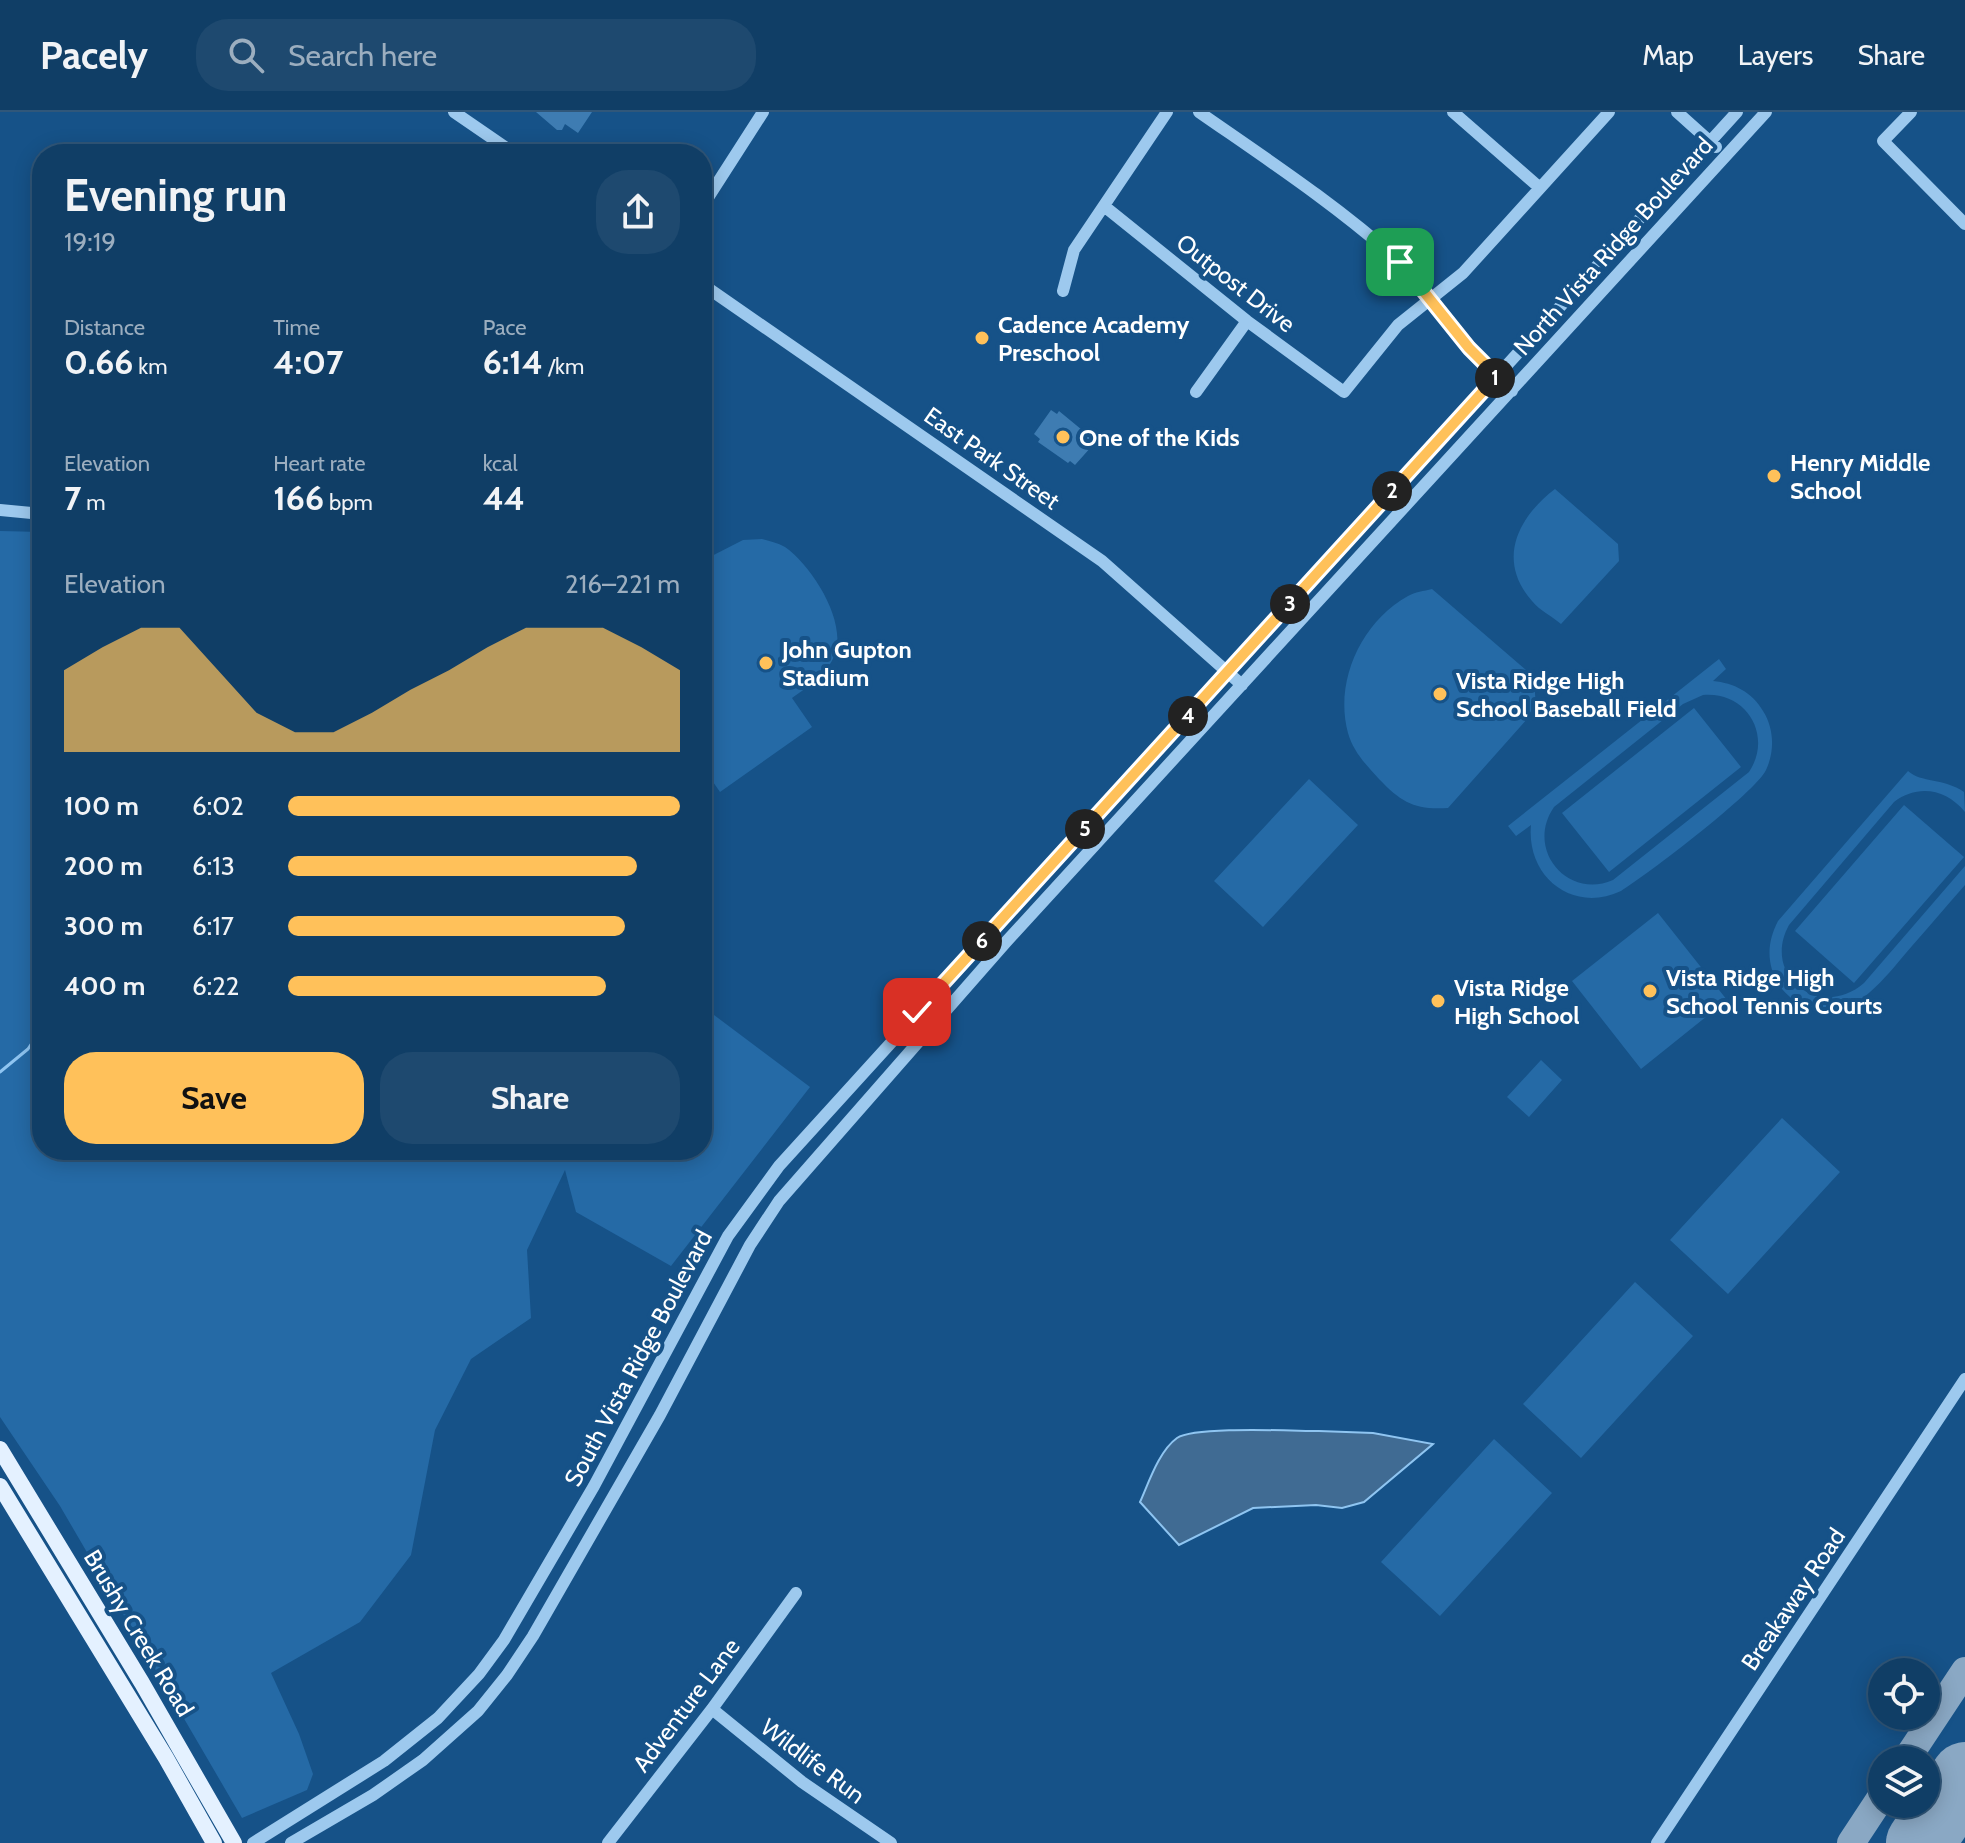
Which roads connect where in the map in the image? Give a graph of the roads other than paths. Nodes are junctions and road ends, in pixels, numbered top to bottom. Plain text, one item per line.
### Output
1 (454, 112) edge
2 (763, 112) edge
3 (1167, 112) edge
4 (1199, 112) edge
5 (1453, 112) edge
6 (1609, 112) edge
7 (1677, 112) edge
8 (1737, 112) edge
9 (1766, 112) edge
10 (1911, 112) edge
11 (1710, 141) junction
12 (500, 144) edge
13 (1725, 154) junction
14 (1540, 188) junction
15 (712, 191) edge
16 (1104, 206) junction
17 (1965, 224) edge
18 (712, 291) edge
19 (1063, 291) dead end
20 (1429, 298) junction
21 (1247, 321) junction
22 (1497, 376) junction
23 (1512, 391) junction
24 (1196, 392) dead end
25 (0, 510) edge
26 (32, 513) edge
27 (1228, 672) junction
28 (1242, 685) junction
29 (1049, 868) joint
30 (1072, 870) joint
31 (1965, 1379) edge
32 (0, 1449) edge
33 (25, 1490) junction
34 (4, 1493) edge
35 (796, 1593) dead end
36 (712, 1709) junction
37 (214, 1843) edge
38 (234, 1843) edge
39 (253, 1843) edge
40 (291, 1843) edge
41 (608, 1843) edge
42 (891, 1843) edge
43 (1657, 1843) edge

1 - 12 street
2 - 15 street
3 - 16 street
4 - 20 street
5 - 14 street
6 - 14 street
7 - 11 street
8 - 11 street, North Vista Ridge Boulevard
9 - 13 street, North Vista Ridge Boulevard
10 - 17 street
11 - 13 street
11 - 22 street, North Vista Ridge Boulevard
13 - 23 street, North Vista Ridge Boulevard
14 - 20 street
16 - 19 street
16 - 21 street, Outpost Drive
18 - 27 street, East Park Street
20 - 21 street, Outpost Drive
20 - 22 street
21 - 24 street
22 - 23 street
22 - 27 street, North Vista Ridge Boulevard
23 - 28 street, North Vista Ridge Boulevard
25 - 26 street
27 - 28 street, East Park Street
27 - 29 street, North Vista Ridge Boulevard
28 - 30 street, North Vista Ridge Boulevard
29 - 39 street, South Vista Ridge Boulevard
30 - 40 street, South Vista Ridge Boulevard
31 - 43 street, Breakaway Road
32 - 33 main road, Brushy Creek Road
33 - 34 main road
33 - 38 main road, Brushy Creek Road
34 - 37 main road, Brushy Creek Road
35 - 36 street, Adventure Lane
36 - 41 street, Adventure Lane
36 - 42 street, Wildlife Run

